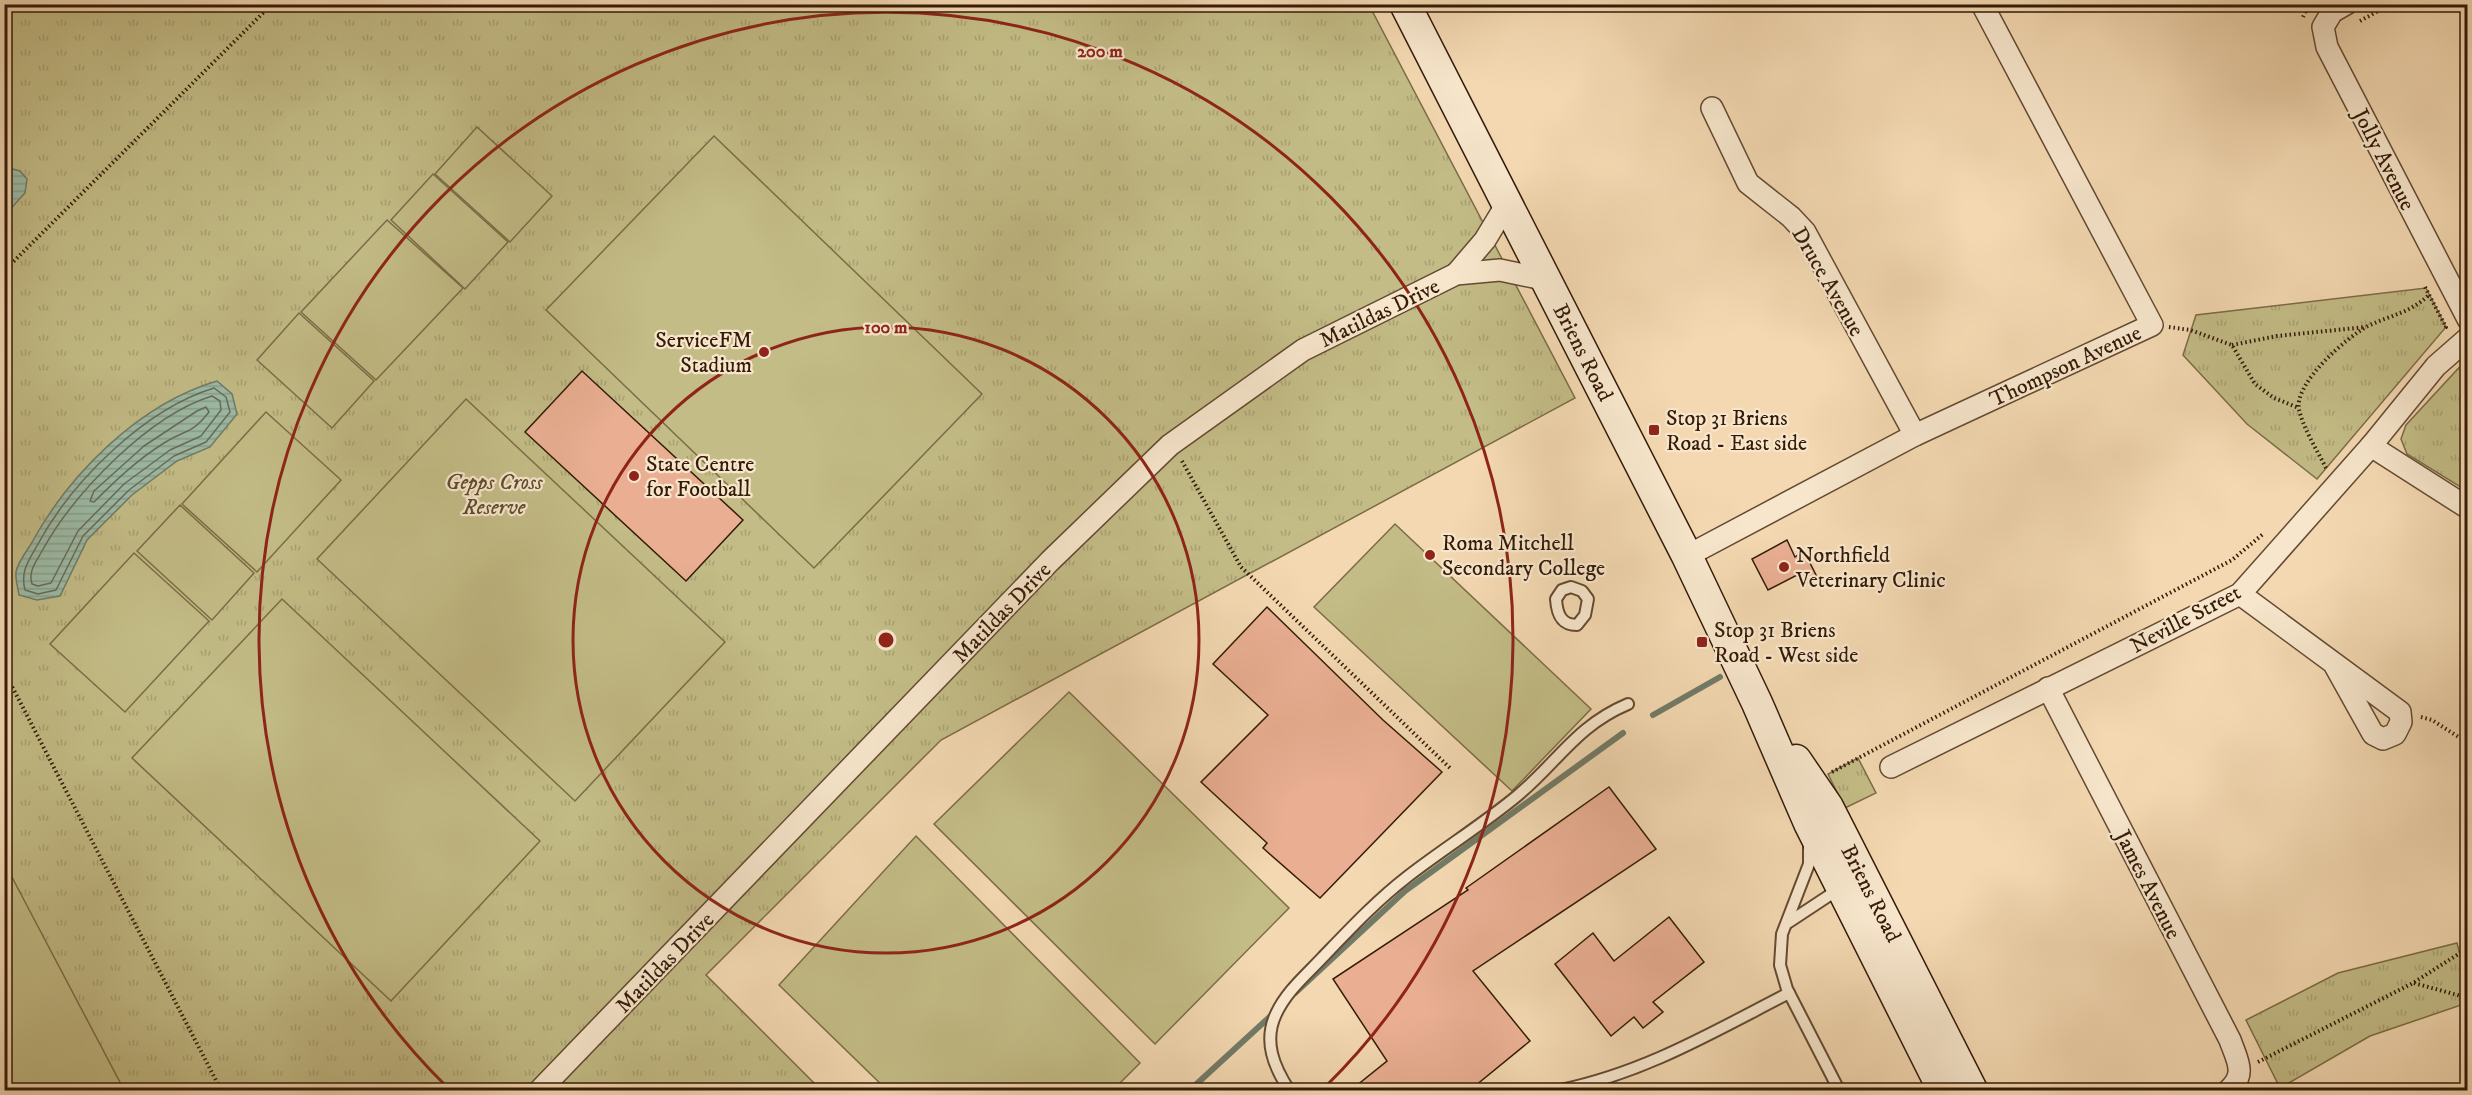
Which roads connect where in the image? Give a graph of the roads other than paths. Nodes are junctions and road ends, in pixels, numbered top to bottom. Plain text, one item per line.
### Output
1 (1405, 4) edge
2 (1982, 4) edge
3 (2346, 4) edge
4 (1712, 108) dead end
5 (1508, 202) junction
6 (1456, 274) junction
7 (1548, 280) junction
8 (2468, 319) edge
9 (2468, 338) edge
10 (1915, 435) junction
11 (2371, 446) junction
12 (2468, 508) edge
13 (1687, 556) junction
14 (2240, 594) junction
15 (2334, 664) junction
16 (2048, 688) junction
17 (1628, 704) dead end
18 (1757, 704) junction
19 (1891, 767) dead end
20 (1809, 823) junction
21 (1840, 888) junction
22 (1872, 894) junction
23 (1789, 922) junction
24 (1789, 993) junction
25 (2236, 1081) edge
26 (540, 1090) edge
27 (1289, 1090) edge
28 (1560, 1090) edge
29 (1839, 1090) edge
30 (1942, 1090) edge
31 (1972, 1090) edge

1 - 5 main road, Briens Road
2 - 10 street, Thompson Avenue
3 - 8 street, Jolly Avenue
4 - 10 street, Druce Avenue
5 - 6 street
5 - 7 main road, Briens Road
6 - 7 street, Matildas Drive
6 - 26 street, Matildas Drive
7 - 13 main road, Briens Road
9 - 11 street, Neville Street
10 - 13 street, Thompson Avenue
11 - 12 street
11 - 14 street, Neville Street
13 - 18 main road, Briens Road
14 - 15 street
14 - 16 street, Neville Street
15 - 15 street
16 - 19 street, Neville Street
16 - 25 street, James Avenue
17 - 27 lane
18 - 20 main road, Briens Road
18 - 22 main road, Briens Road
20 - 21 main road, Briens Road
20 - 23 lane
21 - 22 lane
21 - 23 lane
21 - 30 main road, Briens Road
22 - 31 main road, Briens Road
23 - 24 lane
24 - 28 lane
24 - 29 lane

